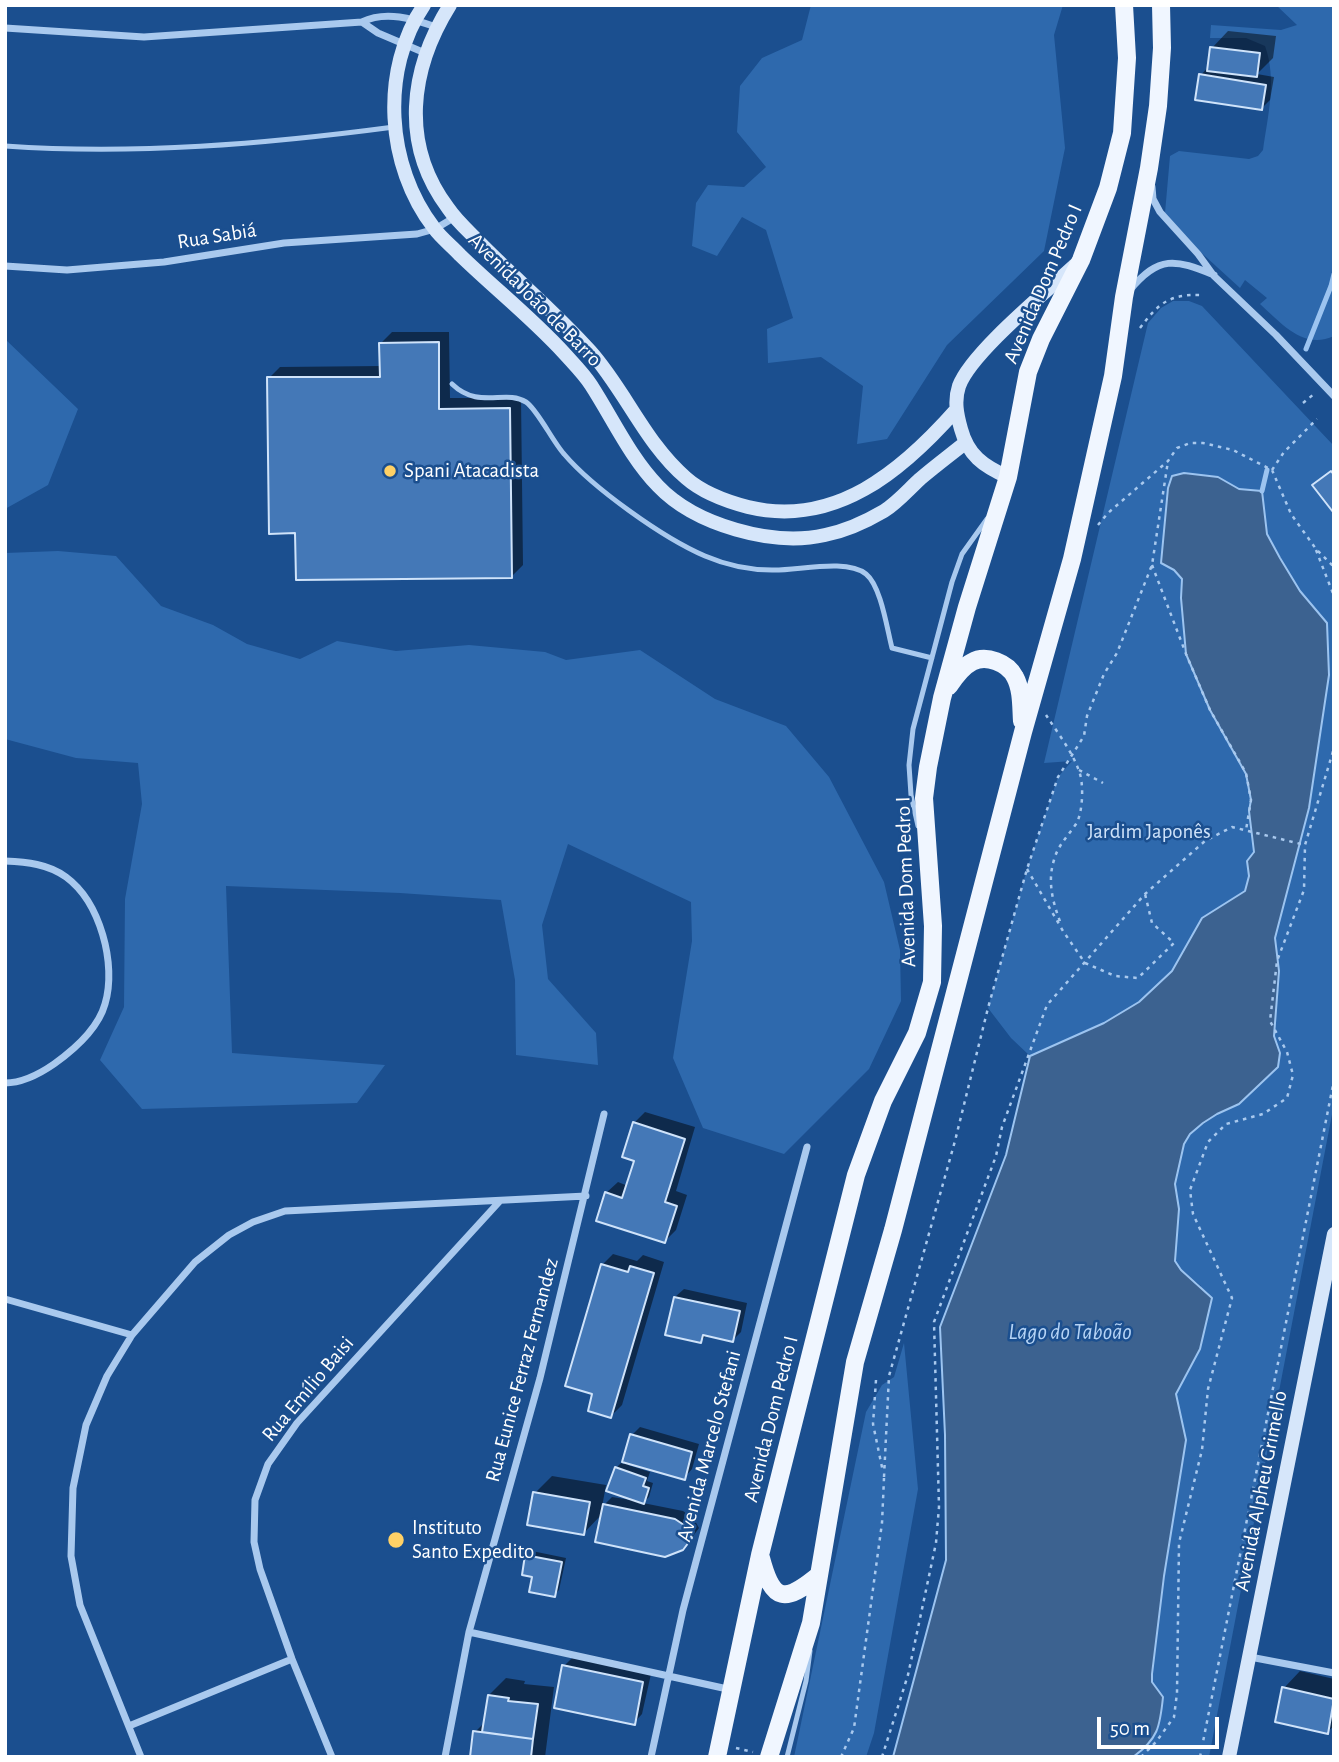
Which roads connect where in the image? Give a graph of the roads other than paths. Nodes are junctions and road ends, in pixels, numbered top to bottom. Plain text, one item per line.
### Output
1 (424, 5) edge
2 (450, 5) edge
3 (1124, 5) edge
4 (1161, 5) edge
5 (414, 19) junction
6 (362, 22) junction
7 (436, 27) junction
8 (5, 28) edge
9 (403, 45) junction
10 (425, 53) junction
11 (394, 127) junction
12 (5, 146) edge
13 (1149, 169) junction
14 (455, 217) junction
15 (435, 229) junction
16 (1081, 260) junction
17 (5, 266) edge
18 (1214, 276) junction
19 (1124, 297) junction
20 (452, 384) dead end
21 (1334, 396) edge
22 (956, 410) junction
23 (965, 443) junction
24 (1008, 477) junction
25 (1000, 503) junction
26 (932, 658) junction
27 (942, 698) junction
28 (1023, 732) junction
29 (5, 860) edge
30 (931, 886) junction
31 (5, 1083) edge
32 (604, 1114) dead end
33 (807, 1147) dead end
34 (586, 1196) junction
35 (499, 1202) junction
36 (1334, 1234) edge
37 (5, 1299) edge
38 (132, 1335) junction
39 (760, 1555) junction
40 (819, 1575) junction
41 (811, 1623) junction
42 (469, 1632) junction
43 (1250, 1657) junction
44 (292, 1658) junction
45 (1334, 1674) edge
46 (669, 1675) junction
47 (732, 1690) junction
48 (129, 1726) junction
49 (765, 1755) edge
50 (141, 1757) edge
51 (332, 1757) edge
52 (445, 1757) edge
53 (651, 1757) edge
54 (717, 1757) edge
55 (787, 1757) edge
56 (1229, 1757) edge

1 - 5 street, Avenida João de Barro
2 - 7 street, Avenida João de Barro
3 - 16 main road, Avenida Dom Pedro I
4 - 13 main road
5 - 6 street
5 - 7 street
5 - 9 street, Avenida João de Barro
6 - 8 street
6 - 9 street
7 - 10 street, Avenida João de Barro
9 - 10 street
9 - 11 street, Avenida João de Barro
10 - 14 street, Avenida João de Barro
11 - 12 lane
11 - 15 street, Avenida João de Barro
13 - 18 street
13 - 19 main road
14 - 15 street
14 - 22 street, Avenida João de Barro
15 - 17 street, Rua Sabiá
15 - 23 street, Avenida João de Barro
16 - 22 street
16 - 24 main road, Avenida Dom Pedro I
18 - 19 street
18 - 21 street
19 - 28 main road
20 - 26 lane
22 - 23 street
23 - 24 street
24 - 25 main road, Avenida Dom Pedro I
25 - 26 lane
25 - 27 main road, Avenida Dom Pedro I
26 - 30 lane
27 - 28 main road
27 - 30 main road, Avenida Dom Pedro I
28 - 40 main road
29 - 31 street
30 - 39 main road, Avenida Dom Pedro I
32 - 34 street, Rua Eunice Ferraz Fernandez
33 - 46 street, Avenida Marcelo Stefani
34 - 35 street
34 - 42 street, Rua Eunice Ferraz Fernandez
35 - 38 street
35 - 44 street, Rua Emílio Baisi
36 - 43 street, Avenida Alpheu Grimello
37 - 38 street
38 - 48 street
39 - 40 main road
39 - 47 main road, Avenida Dom Pedro I
40 - 41 main road
41 - 49 main road
41 - 55 lane
42 - 46 street
42 - 52 street, Rua Eunice Ferraz Fernandez
43 - 45 street
43 - 56 street, Avenida Alpheu Grimello
44 - 48 street
44 - 51 street, Rua Emílio Baisi
46 - 47 street
46 - 53 street, Avenida Marcelo Stefani
47 - 54 main road, Avenida Dom Pedro I
48 - 50 street

